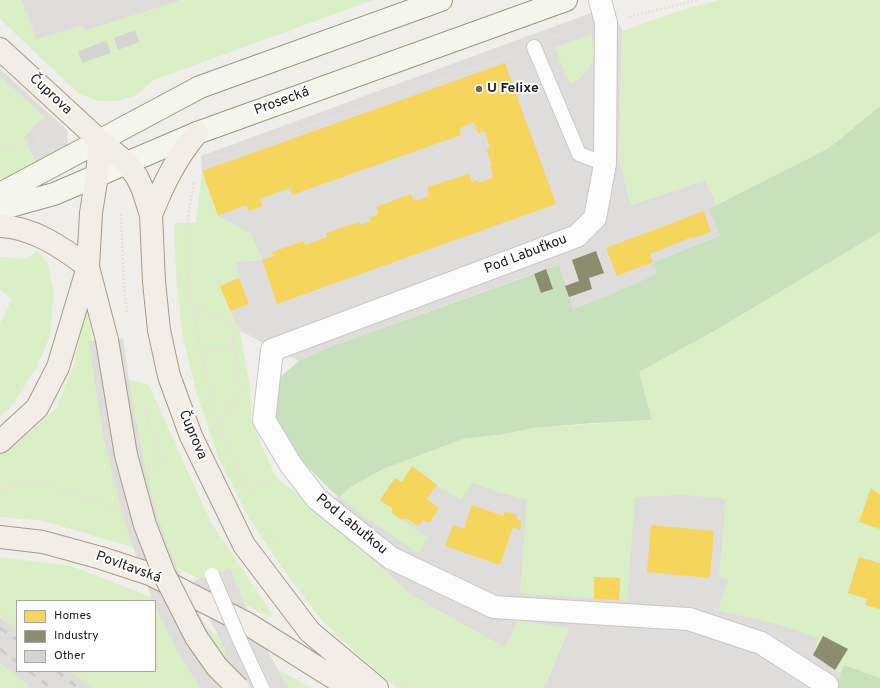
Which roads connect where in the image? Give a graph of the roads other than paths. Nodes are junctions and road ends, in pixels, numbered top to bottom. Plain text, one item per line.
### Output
1 (441, 0) edge
2 (566, 0) edge
3 (600, 0) edge
4 (534, 47) road end
5 (0, 49) edge
6 (197, 133) junction
7 (100, 141) junction
8 (127, 163) junction
9 (605, 164) junction
10 (97, 175) junction
11 (0, 194) edge
12 (0, 209) edge
13 (151, 215) junction
14 (0, 226) edge
15 (88, 267) junction
16 (0, 442) edge
17 (0, 537) edge
18 (212, 575) dead end
19 (248, 624) junction
20 (827, 685) dead end
21 (238, 688) edge
22 (262, 688) edge
23 (330, 688) edge
24 (350, 688) edge
25 (377, 688) edge

1 - 7 main road
2 - 6 main road, Prosecká
3 - 9 street, Pod Labuťkou
4 - 9 lane
5 - 7 main road, Čuprova
6 - 8 main road, Prosecká
6 - 13 main road
7 - 8 main road, Čuprova
7 - 10 main road
7 - 11 main road
8 - 10 main road, Prosecká
8 - 13 main road, Čuprova
9 - 20 street, Pod Labuťkou
10 - 12 main road, Prosecká
10 - 15 main road
13 - 25 main road, Čuprova
14 - 15 main road
15 - 16 main road
15 - 21 main road, bridge
17 - 19 main road, Povltavská
18 - 22 lane, bridge
19 - 23 main road
19 - 24 main road

